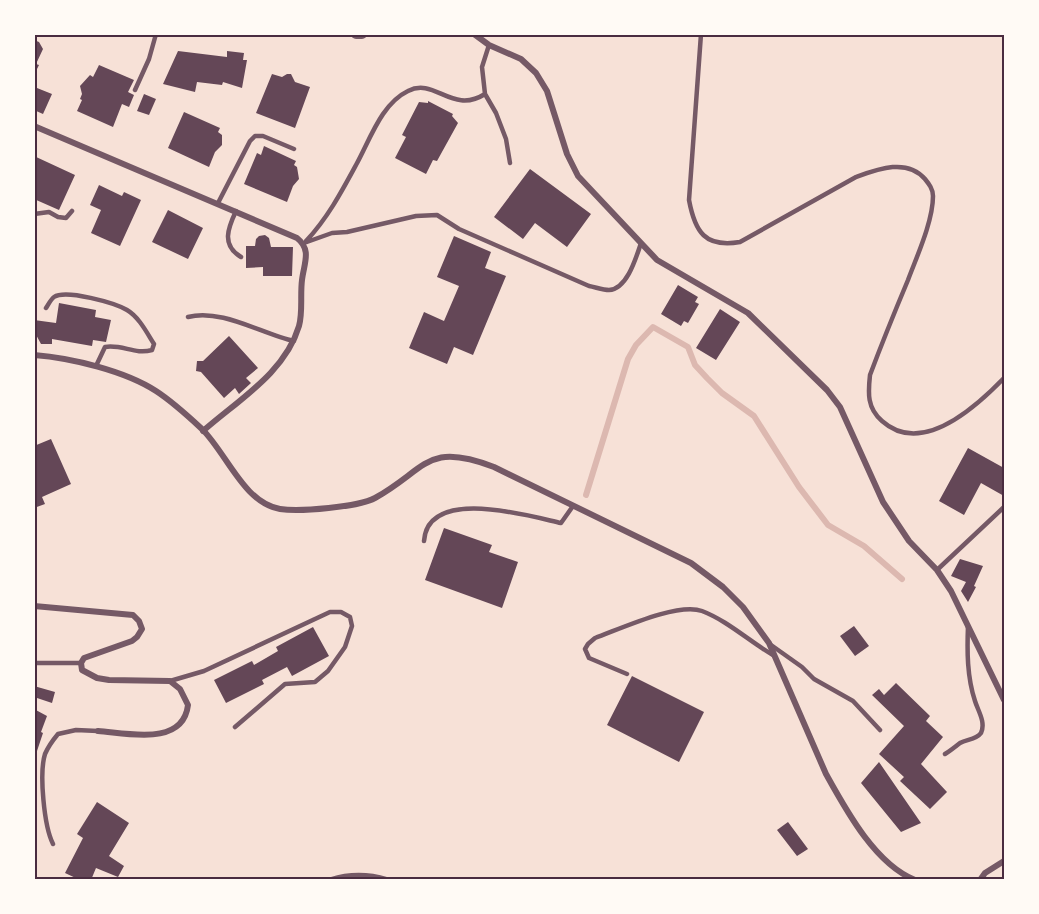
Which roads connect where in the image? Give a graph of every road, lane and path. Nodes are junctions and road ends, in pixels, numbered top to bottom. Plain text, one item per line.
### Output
1 (156, 34) edge
2 (356, 34) edge
3 (362, 34) edge
4 (474, 34) edge
5 (701, 34) edge
6 (489, 45) junction
7 (135, 90) dead end
8 (485, 94) junction
9 (34, 126) edge
10 (294, 149) dead end
11 (510, 163) dead end
12 (218, 203) junction
13 (72, 211) dead end
14 (236, 211) junction
15 (34, 214) edge
16 (304, 243) junction
17 (641, 243) junction
18 (241, 257) dead end
19 (46, 308) dead end
20 (188, 317) dead end
21 (294, 341) junction
22 (35, 354) edge
23 (96, 366) junction
24 (1005, 378) edge
25 (34, 390) edge
26 (34, 399) edge
27 (203, 431) junction
28 (573, 506) junction
29 (1005, 507) edge
30 (424, 541) dead end
31 (937, 570) junction
32 (34, 606) edge
33 (968, 624) junction
34 (769, 643) junction
35 (776, 657) junction
36 (34, 663) edge
37 (81, 663) junction
38 (627, 674) dead end
39 (170, 681) junction
40 (1005, 700) edge
41 (235, 727) dead end
42 (880, 730) dead end
43 (98, 731) joint
44 (945, 754) dead end
45 (53, 844) dead end
46 (1005, 861) edge
47 (331, 879) edge
48 (387, 879) edge
49 (915, 879) edge
50 (980, 879) edge

1 - 7 lane
2 - 3 street
4 - 6 street
5 - 24 lane
6 - 8 lane
6 - 17 street
8 - 11 lane
8 - 16 lane
9 - 12 street
10 - 12 lane
12 - 14 street
13 - 15 lane
14 - 16 street
14 - 18 lane
16 - 17 lane
16 - 21 street
17 - 31 street
19 - 23 lane
20 - 21 lane
21 - 27 street
22 - 23 street
23 - 27 street
25 - 26 street
27 - 28 street
28 - 30 lane
28 - 34 street
29 - 31 lane
31 - 33 street
32 - 37 street
33 - 40 street
33 - 44 lane
34 - 35 street
34 - 42 lane
35 - 38 lane
35 - 49 street
36 - 37 lane
37 - 39 street
39 - 41 lane
39 - 43 street
43 - 45 lane
46 - 50 street
47 - 48 street

